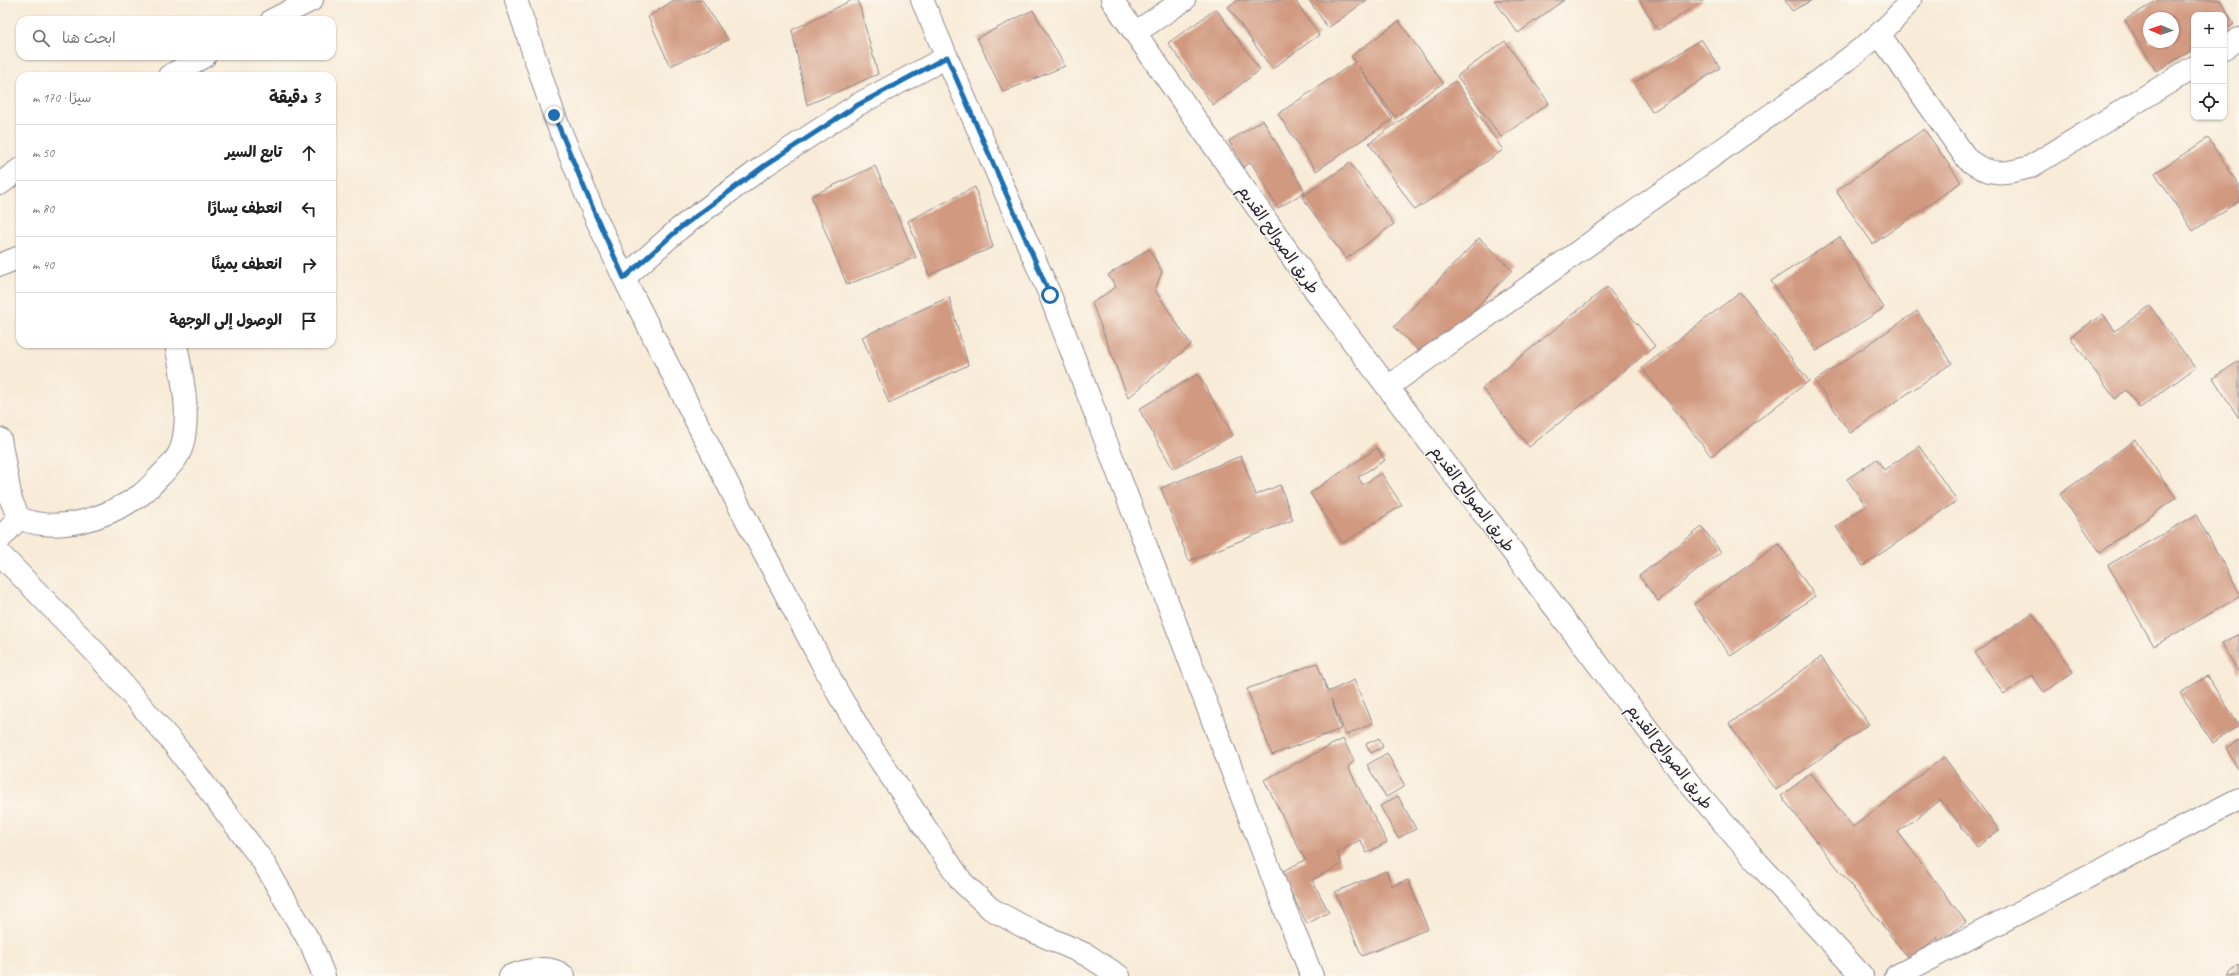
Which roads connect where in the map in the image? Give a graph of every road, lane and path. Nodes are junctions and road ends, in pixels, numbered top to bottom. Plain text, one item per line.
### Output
1 (312, 0) edge
2 (516, 0) edge
3 (922, 0) edge
4 (1112, 0) edge
5 (1184, 0) edge
6 (1910, 0) edge
7 (280, 16) edge
8 (1136, 32) junction
9 (1879, 34) junction
10 (2239, 39) edge
11 (2227, 46) edge
12 (947, 57) junction
13 (198, 60) edge
14 (2191, 68) edge
15 (176, 72) edge
16 (16, 172) edge
17 (0, 184) edge
18 (16, 259) edge
19 (0, 265) edge
20 (624, 278) junction
21 (177, 348) edge
22 (1389, 386) junction
23 (0, 439) edge
24 (18, 518) junction
25 (0, 539) edge
26 (0, 554) edge
27 (2239, 799) edge
28 (324, 976) edge
29 (510, 976) edge
30 (564, 976) edge
31 (1119, 976) edge
32 (1312, 976) edge
33 (1862, 976) edge
34 (1896, 976) edge

1 - 7 street
2 - 20 street
3 - 12 street
4 - 8 street, طريق الصوالح القديم
5 - 8 street
6 - 9 street
8 - 22 street, طريق الصوالح القديم
9 - 14 street
9 - 22 street
10 - 11 street
12 - 20 street
12 - 32 street
13 - 15 street
16 - 17 street
18 - 19 street
20 - 31 street
21 - 24 street
22 - 33 street, طريق الصوالح القديم
23 - 24 street
24 - 25 street
26 - 28 street
27 - 34 street
29 - 30 street

